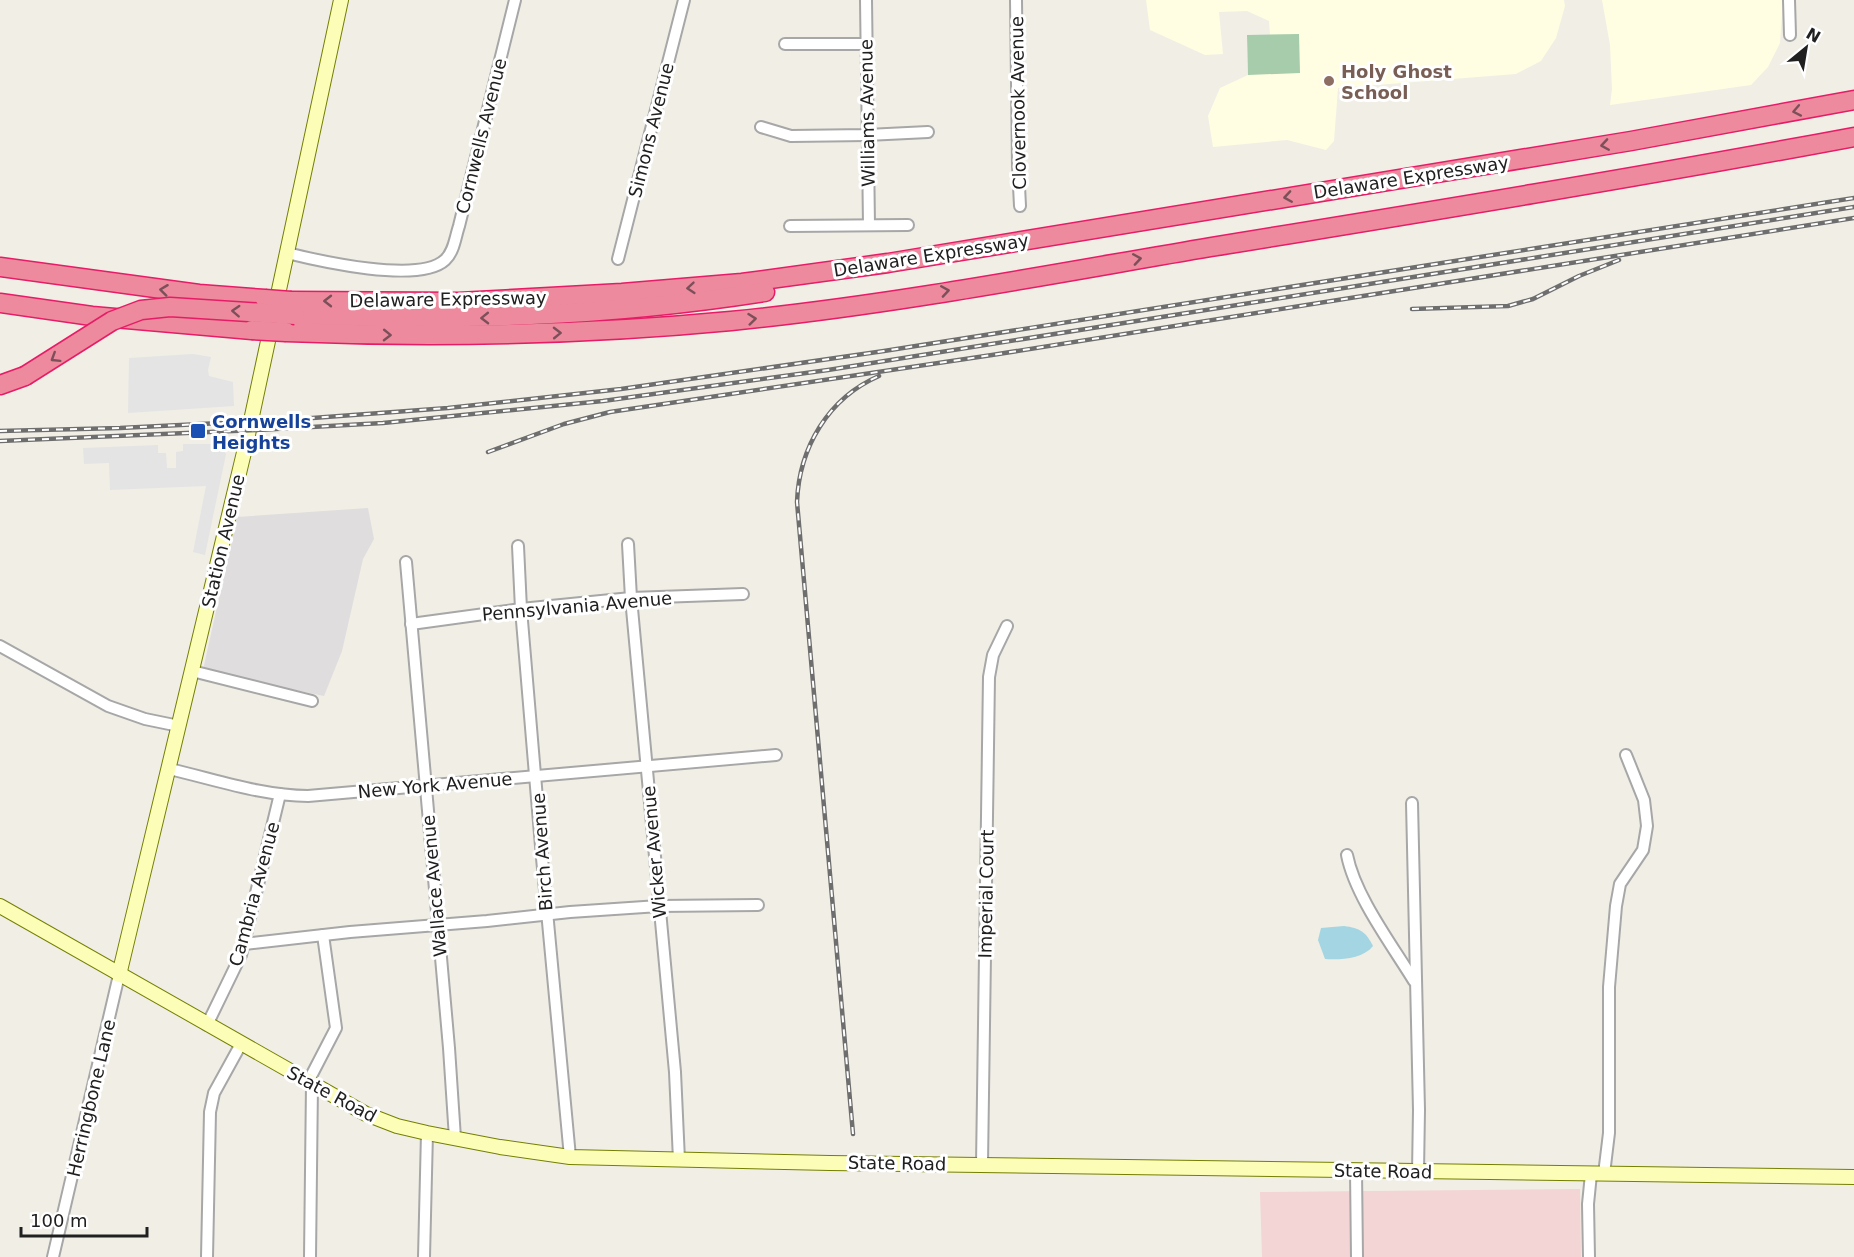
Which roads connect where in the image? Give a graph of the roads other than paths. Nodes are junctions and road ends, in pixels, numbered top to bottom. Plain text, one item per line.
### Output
1 (341, 0) edge
2 (514, 0) edge
3 (684, 0) edge
4 (866, 0) edge
5 (1016, 0) edge
6 (1789, 0) edge
7 (1790, 35) dead end
8 (785, 44) dead end
9 (865, 44) junction
10 (1854, 100) edge
11 (761, 127) dead end
12 (928, 132) dead end
13 (867, 135) junction
14 (1854, 137) edge
15 (1020, 206) dead end
16 (868, 225) junction
17 (908, 225) dead end
18 (790, 226) dead end
19 (287, 253) junction
20 (618, 259) dead end
21 (0, 267) edge
22 (0, 303) edge
23 (293, 308) junction
24 (0, 315) edge
25 (164, 323) junction
26 (0, 385) edge
27 (628, 544) dead end
28 (518, 546) dead end
29 (406, 561) dead end
30 (743, 594) dead end
31 (631, 598) junction
32 (521, 609) junction
33 (411, 624) junction
34 (1007, 626) dead end
35 (0, 646) edge
36 (192, 670) junction
37 (312, 701) dead end
38 (179, 726) junction
39 (776, 755) dead end
40 (1626, 755) dead end
41 (647, 766) junction
42 (169, 769) junction
43 (537, 776) junction
44 (426, 786) junction
45 (280, 794) junction
46 (1412, 803) dead end
47 (1347, 855) dead end
48 (758, 904) dead end
49 (0, 906) edge
50 (659, 906) junction
51 (547, 915) junction
52 (437, 925) junction
53 (323, 935) junction
54 (244, 944) junction
55 (120, 975) junction
56 (1416, 983) junction
57 (207, 1025) junction
58 (241, 1044) junction
59 (310, 1083) junction
60 (427, 1133) junction
61 (454, 1138) junction
62 (570, 1157) junction
63 (679, 1160) junction
64 (982, 1164) junction
65 (1356, 1171) junction
66 (1418, 1172) junction
67 (1598, 1174) junction
68 (1854, 1177) edge
69 (53, 1257) edge
70 (207, 1257) edge
71 (310, 1257) edge
72 (424, 1257) edge
73 (1357, 1257) edge
74 (1590, 1257) edge

1 - 19 main road, Station Avenue
2 - 19 street, Cornwells Avenue
3 - 20 street, Simons Avenue
4 - 9 street, Williams Avenue
5 - 15 street, Clovernook Avenue
6 - 7 street
8 - 9 street
9 - 13 street, Williams Avenue
10 -> 23 highway, Delaware Expressway
11 - 13 street
12 - 13 street
13 - 16 street, Williams Avenue
25 -> 14 highway, Delaware Expressway, bridge
16 - 17 street
16 - 18 street
19 - 36 main road, Station Avenue
23 -> 21 highway, bridge
22 - 25 highway, Delaware Expressway
23 -> 26 highway, bridge
24 - 25 highway
27 - 31 street, Wicker Avenue
28 - 32 street, Birch Avenue
29 - 33 street, Wallace Avenue
30 - 31 street, Pennsylvania Avenue
31 - 32 street, Pennsylvania Avenue
31 - 41 street, Wicker Avenue
32 - 33 street, Pennsylvania Avenue
32 - 43 street, Birch Avenue
33 - 44 street, Wallace Avenue
34 - 64 street, Imperial Court
35 - 38 street
36 - 37 street
36 - 38 main road, Station Avenue
38 - 42 main road, Station Avenue
39 - 41 street, New York Avenue
40 - 67 street
41 - 43 street, New York Avenue
41 - 50 street, Wicker Avenue
42 - 45 street, New York Avenue
42 - 55 main road, Station Avenue
43 - 44 street, New York Avenue
43 - 51 street, Birch Avenue
44 - 45 street, New York Avenue
44 - 52 street, Wallace Avenue
45 - 54 street, Cambria Avenue
46 - 56 street
47 - 56 street
48 - 50 street
49 - 55 main road, State Road
50 - 51 street
50 - 63 street, Wicker Avenue
51 - 52 street
51 - 62 street, Birch Avenue
52 - 53 street
52 - 61 street, Wallace Avenue
53 - 54 street
53 - 59 street
54 - 57 street, Cambria Avenue
55 - 57 main road, State Road
55 - 69 street, Herringbone Lane
56 - 66 street
57 - 58 main road, State Road
58 - 59 main road, State Road
58 - 70 street
59 - 60 main road, State Road
59 - 71 street
60 - 61 main road, State Road
60 - 72 street
61 - 62 main road, State Road
62 - 63 main road, State Road
63 - 64 main road, State Road
64 - 65 main road, State Road
65 - 66 main road, State Road
65 - 73 street
66 - 67 main road, State Road
67 - 68 main road, State Road
67 - 74 street

